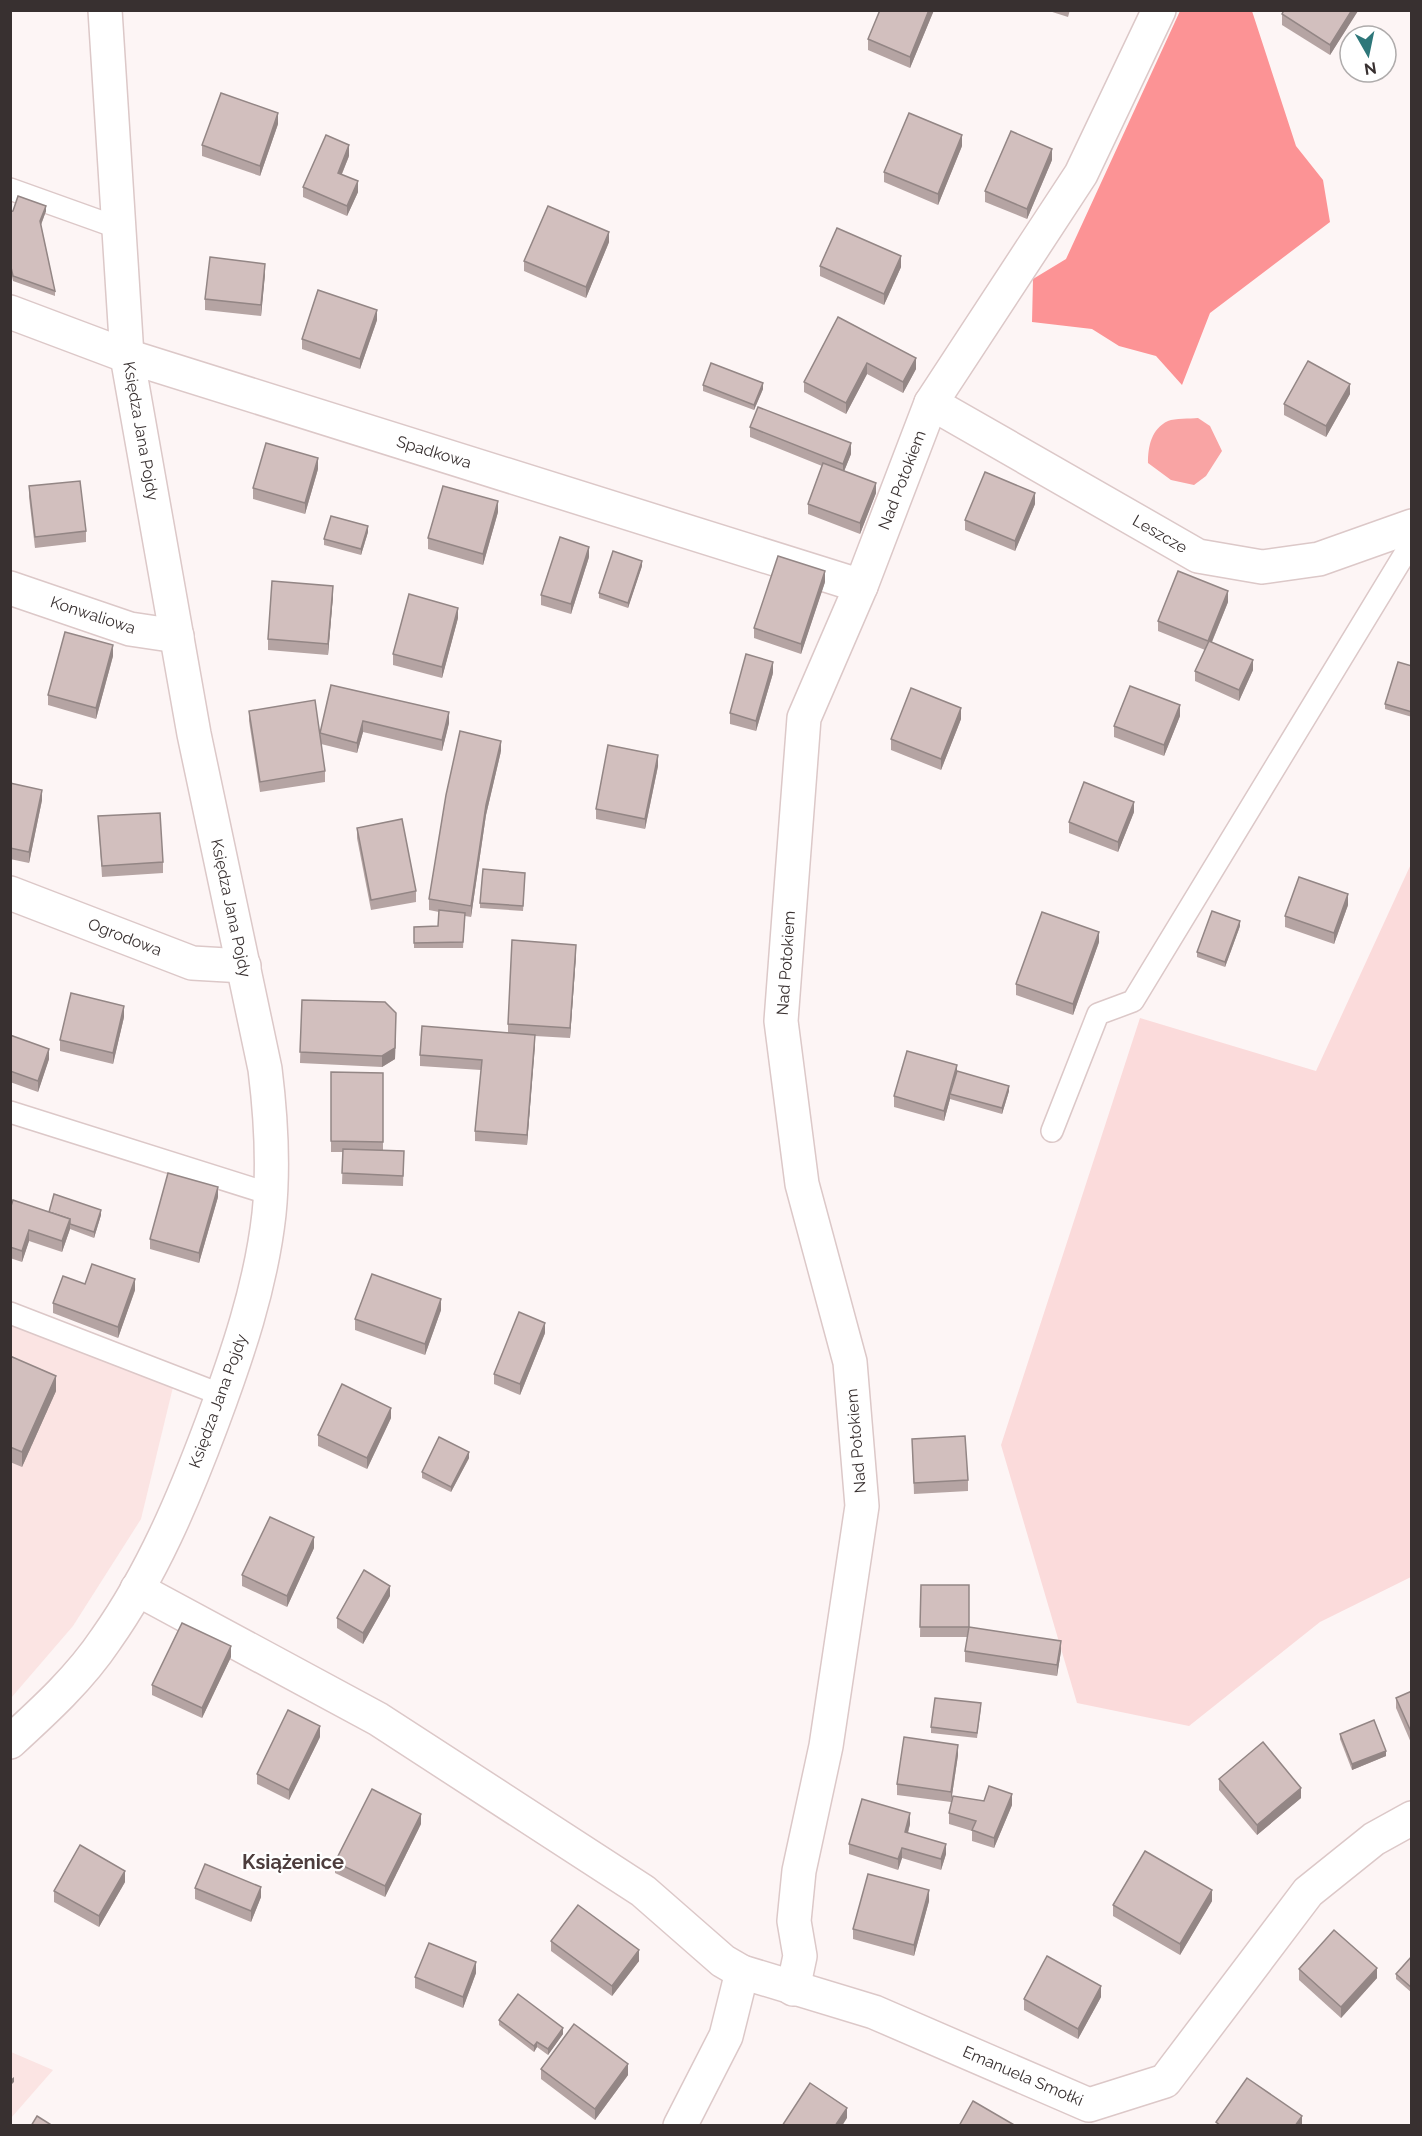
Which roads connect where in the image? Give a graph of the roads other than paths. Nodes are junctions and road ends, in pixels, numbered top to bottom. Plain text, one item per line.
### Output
1 (105, 10) edge
2 (1159, 10) edge
3 (10, 189) edge
4 (119, 228) junction
5 (10, 312) edge
6 (127, 356) junction
7 (931, 403) junction
8 (1412, 526) edge
9 (1412, 542) edge
10 (861, 586) junction
11 (10, 588) edge
12 (177, 636) junction
13 (10, 893) edge
14 (244, 966) junction
15 (10, 1112) edge
16 (1052, 1131) dead end
17 (270, 1194) junction
18 (10, 1313) edge
19 (222, 1395) junction
20 (137, 1590) junction
21 (10, 1742) edge
22 (1412, 1818) edge
23 (742, 1972) junction
24 (793, 1989) junction
25 (680, 2126) edge

1 - 4 street, Księdza Jana Pojdy
2 - 7 street, Nad Potokiem
3 - 4 lane
4 - 6 street, Księdza Jana Pojdy
5 - 6 street, Spadkowa
6 - 10 street, Spadkowa
6 - 12 street, Księdza Jana Pojdy
7 - 8 street, Leszcze
7 - 10 street, Nad Potokiem
9 - 16 lane
10 - 24 street, Nad Potokiem
11 - 12 street, Konwaliowa
12 - 14 street, Księdza Jana Pojdy
13 - 14 street, Ogrodowa
14 - 17 street, Księdza Jana Pojdy
15 - 17 lane
17 - 19 street, Księdza Jana Pojdy
18 - 19 lane
19 - 20 street, Księdza Jana Pojdy
20 - 21 street, Księdza Jana Pojdy
20 - 23 street, Emanuela Smołki
22 - 24 street, Emanuela Smołki
23 - 24 street, Emanuela Smołki
23 - 25 street

